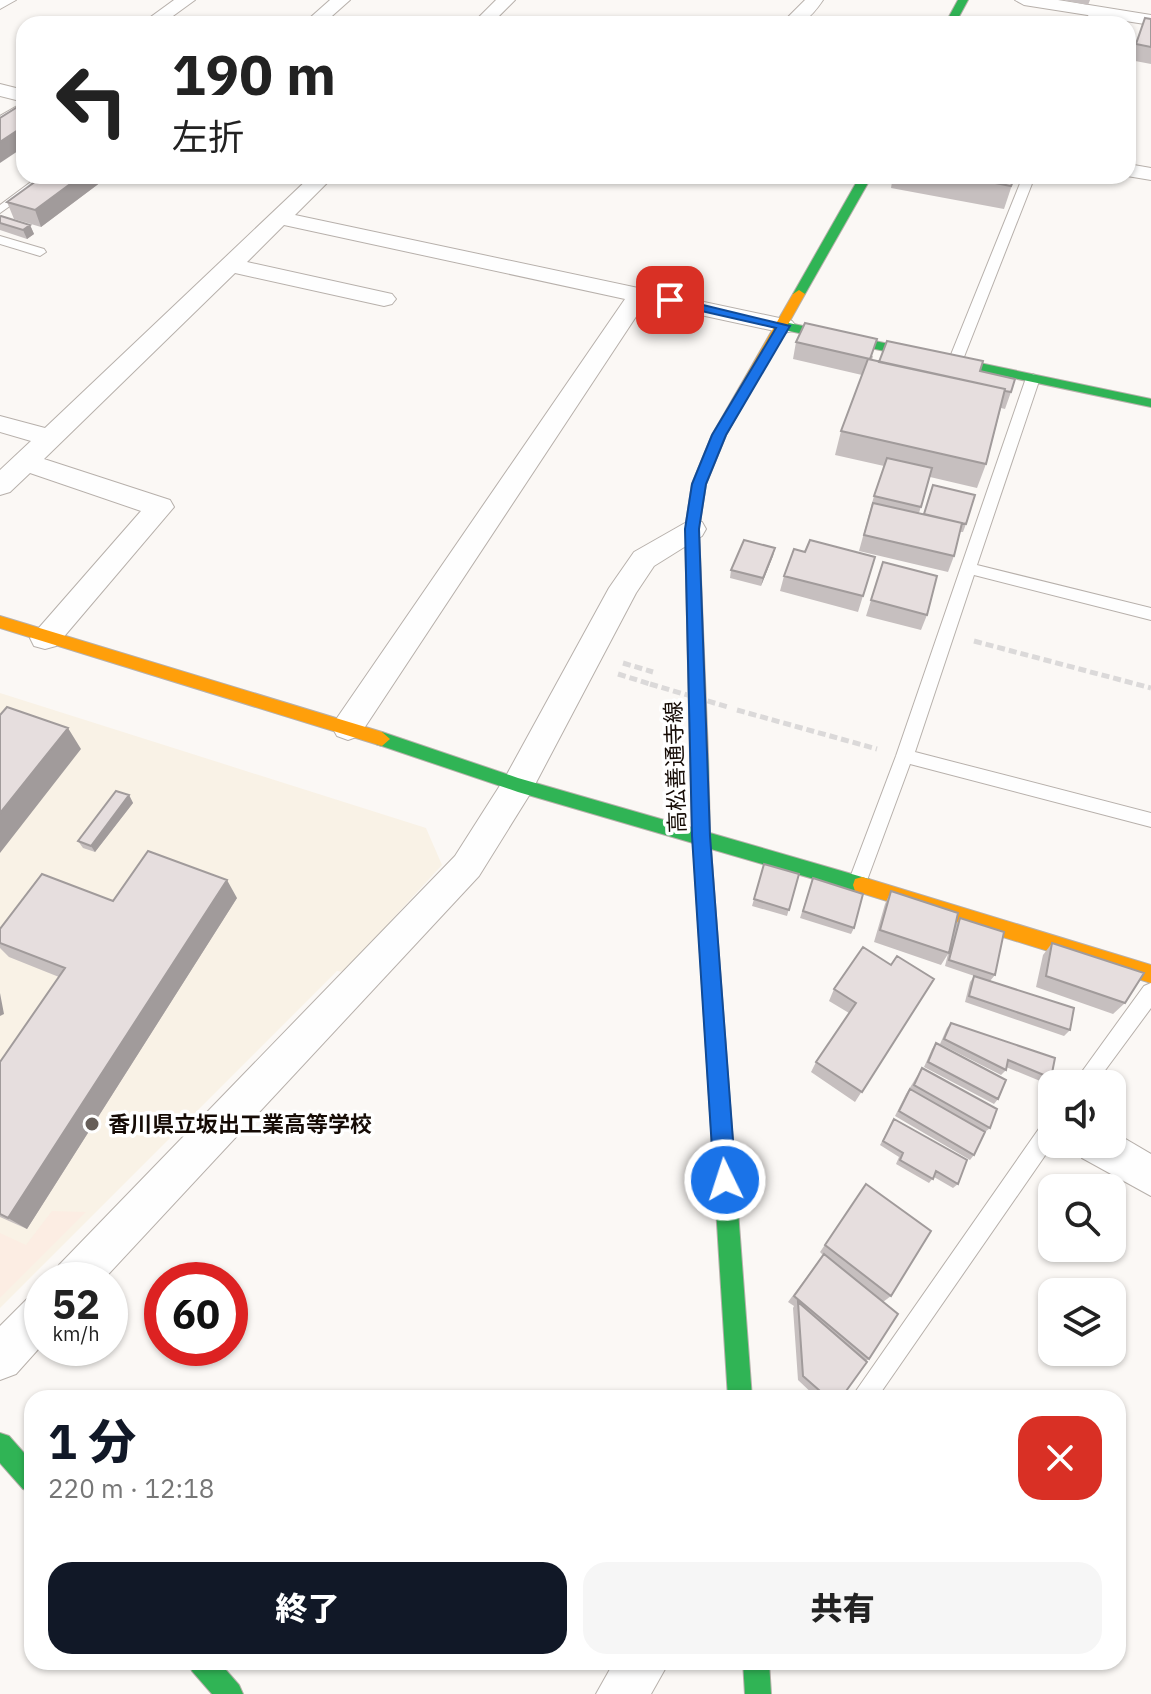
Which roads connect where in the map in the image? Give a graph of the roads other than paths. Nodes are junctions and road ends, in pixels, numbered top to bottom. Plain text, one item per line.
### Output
1 (7, 0) edge
2 (186, 0) edge
3 (341, 0) edge
4 (506, 0) edge
5 (814, 0) edge
6 (1024, 0) edge
7 (0, 4) edge
8 (162, 16) edge
9 (322, 16) edge
10 (489, 16) edge
11 (801, 16) edge
12 (1084, 16) edge
13 (35, 184) edge
14 (315, 184) edge
15 (862, 184) edge
16 (1026, 184) edge
17 (0, 210) edge
18 (280, 218) junction
19 (0, 240) edge
20 (40, 252) dead end
21 (230, 265) junction
22 (640, 294) junction
23 (384, 299) dead end
24 (784, 326) junction
25 (955, 362) junction
26 (1033, 378) junction
27 (1151, 403) edge
28 (0, 424) edge
29 (50, 438) junction
30 (25, 462) junction
31 (0, 486) edge
32 (692, 529) junction
33 (968, 568) junction
34 (1151, 614) edge
35 (0, 622) edge
36 (45, 638) junction
37 (348, 727) junction
38 (905, 756) junction
39 (518, 785) junction
40 (1151, 820) edge
41 (701, 836) junction
42 (857, 883) junction
43 (1151, 974) edge
44 (1151, 992) edge
45 (1093, 1070) edge
46 (1038, 1147) edge
47 (1120, 1158) edge
48 (1151, 1176) edge
49 (91, 1262) edge
50 (24, 1333) edge
51 (0, 1358) edge
52 (739, 1390) edge
53 (869, 1390) edge
54 (0, 1445) edge
55 (24, 1471) edge
56 (208, 1670) edge
57 (638, 1670) edge
58 (756, 1670) edge
59 (230, 1694) edge
60 (621, 1694) edge
61 (758, 1694) edge

1 - 7 street
2 - 8 street
3 - 9 street
4 - 10 street
5 - 11 street
6 - 12 street
13 - 17 lane
14 - 18 street
15 - 24 main road, 高松善通寺線
16 - 25 lane
18 - 21 street
18 - 22 street
19 - 20 lane
21 - 23 street
21 - 29 street
22 - 24 street
22 - 37 street
24 - 25 main road
24 - 32 main road, 高松善通寺線
25 - 26 main road
26 - 27 main road
26 - 33 lane
28 - 29 street
29 - 30 street
30 - 31 street
30 - 36 street
32 - 39 street
32 - 41 main road, 高松善通寺線
33 - 34 lane
33 - 38 lane
35 - 36 main road
36 - 37 main road
37 - 39 main road
38 - 40 lane
38 - 42 lane
39 - 41 main road
39 - 49 street
41 - 42 main road
41 - 52 main road, 高松善通寺線
42 - 43 main road
44 - 45 lane
46 - 53 lane
47 - 48 street
50 - 51 street
54 - 55 main road
56 - 59 main road
57 - 60 street
58 - 61 main road

